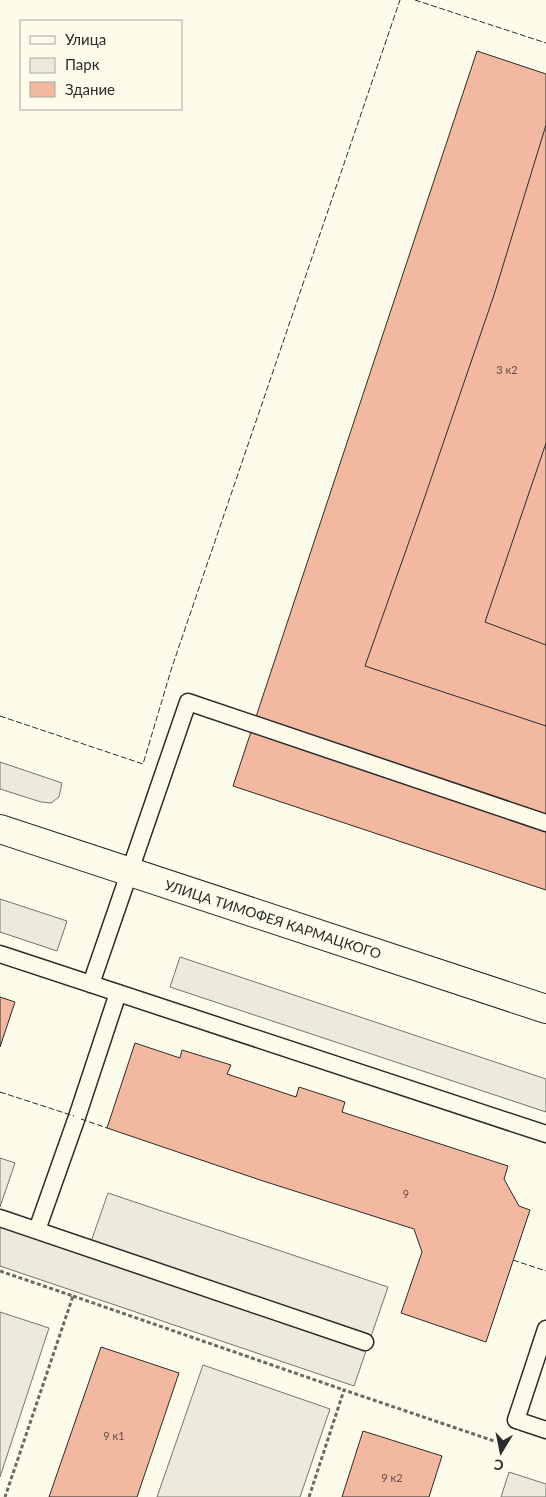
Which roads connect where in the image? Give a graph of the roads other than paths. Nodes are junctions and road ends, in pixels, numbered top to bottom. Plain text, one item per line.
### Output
1 (546, 823) edge
2 (0, 829) edge
3 (130, 872) junction
4 (0, 954) edge
5 (91, 984) junction
6 (118, 993) junction
7 (546, 1009) edge
8 (546, 1134) edge
9 (0, 1218) edge
10 (37, 1230) junction
11 (545, 1333) edge
12 (365, 1342) dead end
13 (546, 1430) edge

1 - 3 lane
2 - 3 street, УЛИЦА ТИМОФЕЯ КАРМАЦКОГО
3 - 5 lane
3 - 7 street, УЛИЦА ТИМОФЕЯ КАРМАЦКОГО
4 - 5 lane
5 - 6 lane
6 - 8 lane
6 - 10 lane
9 - 10 lane
10 - 12 lane
11 - 13 lane

